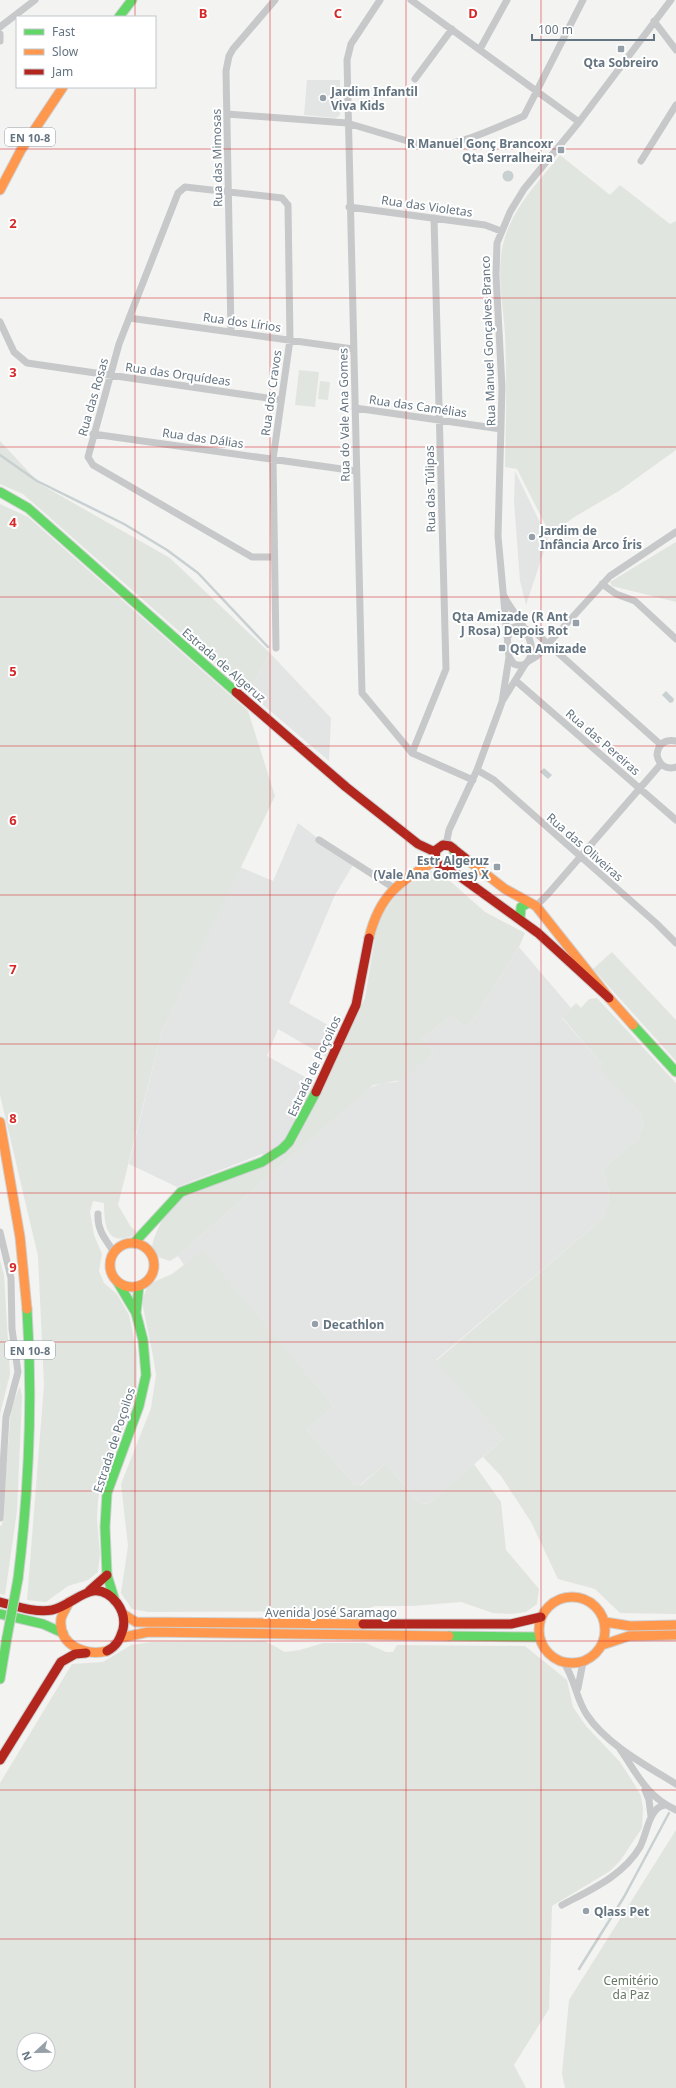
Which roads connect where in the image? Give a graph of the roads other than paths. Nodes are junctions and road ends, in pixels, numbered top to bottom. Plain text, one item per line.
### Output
1 (35, 0) edge
2 (132, 0) edge
3 (275, 0) edge
4 (380, 0) edge
5 (411, 0) edge
6 (507, 0) edge
7 (583, 0) edge
8 (671, 0) edge
9 (120, 16) edge
10 (654, 21) junction
11 (0, 27) edge
12 (452, 29) junction
13 (0, 34) edge
14 (0, 41) edge
15 (480, 49) junction
16 (676, 50) edge
17 (415, 79) dead end
18 (62, 88) edge
19 (538, 91) junction
20 (676, 105) edge
21 (227, 114) junction
22 (579, 122) junction
23 (347, 123) junction
24 (641, 161) dead end
25 (0, 190) edge
26 (228, 191) junction
27 (349, 206) junction
28 (434, 218) junction
29 (501, 231) junction
30 (129, 318) junction
31 (0, 322) edge
32 (231, 332) junction
33 (290, 340) junction
34 (353, 349) junction
35 (110, 375) junction
36 (281, 400) junction
37 (355, 408) junction
38 (440, 420) junction
39 (501, 429) junction
40 (93, 434) junction
41 (273, 459) junction
42 (356, 471) junction
43 (0, 492) edge
44 (676, 532) edge
45 (274, 557) junction
46 (602, 584) junction
47 (503, 594) junction
48 (523, 627) junction
49 (508, 637) junction
50 (676, 640) edge
51 (547, 643) junction
52 (276, 648) dead end
53 (509, 657) junction
54 (527, 663) junction
55 (516, 681) junction
56 (502, 702) junction
57 (676, 741) edge
58 (660, 744) junction
59 (412, 753) junction
60 (661, 764) junction
61 (676, 767) edge
62 (477, 770) junction
63 (473, 780) junction
64 (641, 789) junction
65 (676, 820) edge
66 (319, 840) dead end
67 (449, 847) junction
68 (435, 856) junction
69 (581, 857) junction
70 (447, 867) junction
71 (394, 888) junction
72 (534, 906) junction
73 (521, 920) junction
74 (676, 943) edge
75 (609, 998) junction
76 (676, 1072) edge
77 (0, 1122) edge
78 (98, 1214) dead end
79 (150, 1228) junction
80 (0, 1232) edge
81 (134, 1243) junction
82 (147, 1249) junction
83 (114, 1252) junction
84 (117, 1281) junction
85 (139, 1286) junction
86 (136, 1313) junction
87 (0, 1518) edge
88 (107, 1575) junction
89 (89, 1591) junction
90 (115, 1601) junction
91 (0, 1602) edge
92 (69, 1602) junction
93 (0, 1614) edge
94 (123, 1614) junction
95 (541, 1617) junction
96 (605, 1622) junction
97 (676, 1625) edge
98 (63, 1633) junction
99 (676, 1635) edge
100 (7, 1637) junction
101 (539, 1637) junction
102 (120, 1638) junction
103 (602, 1645) junction
104 (86, 1653) junction
105 (583, 1662) junction
106 (0, 1663) edge
107 (564, 1663) junction
108 (0, 1679) edge
109 (578, 1691) junction
110 (618, 1746) junction
111 (0, 1760) edge
112 (642, 1784) junction
113 (676, 1784) edge
114 (665, 1805) junction
115 (676, 1810) edge
116 (651, 1816) junction
117 (562, 1905) dead end

1 - 11 street
2 - 9 main road
3 - 21 street, Rua das Mimosas
4 - 23 street, Rua do Vale Ana Gomes
5 - 12 street
6 - 15 street
7 - 19 street
8 - 10 street, Rua Manuel Gonçalves Branco
10 - 16 street
10 - 22 street, Rua Manuel Gonçalves Branco
12 - 15 street
12 - 17 street
13 - 14 street
15 - 19 street
18 - 25 main road, EN 10-8
19 - 22 street
19 - 23 street
20 - 24 street
21 - 23 street
21 - 26 street, Rua das Mimosas
22 - 29 street, Rua Manuel Gonçalves Branco
23 - 27 street, Rua do Vale Ana Gomes
26 - 30 street, Rua das Rosas
26 - 32 street, Rua das Mimosas
26 - 33 street, Rua dos Cravos
27 - 28 street, Rua das Violetas
27 - 34 street, Rua do Vale Ana Gomes
28 - 29 street, Rua das Violetas
28 - 38 street, Rua das Túlipas
29 - 39 street, Rua Manuel Gonçalves Branco
30 - 32 street, Rua dos Lírios
30 - 35 street, Rua das Rosas
31 - 35 street, Rua das Orquídeas
32 - 33 street, Rua dos Lírios
33 - 34 street, Rua dos Lírios
33 - 36 street, Rua dos Cravos
34 - 37 street, Rua do Vale Ana Gomes
35 - 36 street, Rua das Orquídeas
35 - 40 street, Rua das Rosas
36 - 41 street, Rua dos Cravos
37 - 38 street, Rua das Camélias
37 - 42 street, Rua do Vale Ana Gomes
38 - 39 street, Rua das Camélias
38 - 59 street, Rua das Túlipas
39 - 47 street, Rua Manuel Gonçalves Branco
40 - 41 street, Rua das Dálias
40 - 45 street, Rua das Rosas
41 - 42 street, Rua das Dálias
41 - 45 street, Rua dos Cravos
42 - 59 street, Rua do Vale Ana Gomes
43 - 68 main road, Estrada de Algeruz
44 - 46 street
45 - 52 street, Rua dos Cravos
46 - 50 street
46 - 51 street
47 - 48 street, Rua Manuel Gonçalves Branco
47 - 49 street, Rua Manuel Gonçalves Branco
48 - 49 street
48 - 51 street
48 - 54 street, Rua Manuel Gonçalves Branco
49 - 53 street, Rua Manuel Gonçalves Branco
51 - 54 street
51 - 58 street
53 - 54 street
53 - 56 street, Rua Manuel Gonçalves Branco
54 - 55 street, Rua Manuel Gonçalves Branco
55 - 56 street, Rua Manuel Gonçalves Branco
55 - 64 street, Rua das Pereiras
56 - 62 street, Rua Manuel Gonçalves Branco
57 - 58 street
58 - 60 street
59 - 63 street, Rua do Vale Ana Gomes
60 - 61 street
60 - 64 street
62 - 63 street, Rua Manuel Gonçalves Branco
62 - 69 street, Rua das Oliveiras
63 - 67 street, Rua Manuel Gonçalves Branco
64 - 65 street, Rua das Pereiras
64 - 69 street
66 - 71 street
67 - 68 main road
67 - 70 main road
67 - 72 main road, Estrada de Algeruz
68 - 70 main road, Estrada de Algeruz
68 - 71 main road, Estrada de Poçoilos
69 - 72 street
69 - 74 street, Rua das Oliveiras
70 - 73 main road, Estrada de Algeruz
71 - 79 main road, Estrada de Poçoilos
72 - 73 main road
72 - 73 main road
72 - 75 main road, Estrada de Algeruz
73 - 75 main road, Estrada de Algeruz
75 - 76 main road, Estrada de Algeruz
77 - 100 main road, EN 10-8, bridge
78 - 83 street
79 - 81 main road, Estrada de Poçoilos
79 - 82 main road, Estrada de Poçoilos
80 - 87 street
81 - 82 main road
81 - 83 main road, Estrada de Poçoilos
82 - 85 main road, Estrada de Poçoilos
83 - 84 main road, Estrada de Poçoilos
84 - 85 main road
84 - 86 main road, Estrada de Poçoilos
85 - 86 main road, Estrada de Poçoilos
86 - 88 main road, Estrada de Poçoilos
88 - 89 main road
88 - 90 main road, Estrada de Poçoilos
89 - 90 main road
89 - 92 main road
90 - 94 main road, Estrada de Poçoilos
91 - 92 main road
92 - 98 main road
93 - 98 main road
94 - 95 main road, Avenida José Saramago
94 - 102 main road
95 - 96 main road
95 - 101 main road
96 - 97 main road
96 - 103 main road
98 - 104 main road
99 - 103 main road
100 - 106 main road
100 - 108 main road
101 - 102 main road, Avenida José Saramago
101 - 107 main road
102 - 104 main road
103 - 105 main road
104 - 111 main road
105 - 107 main road
105 - 109 street
107 - 109 street
109 - 110 street
110 - 112 street
110 - 113 street
112 - 114 street
112 - 116 street
114 - 115 street
114 - 116 street
116 - 117 street

